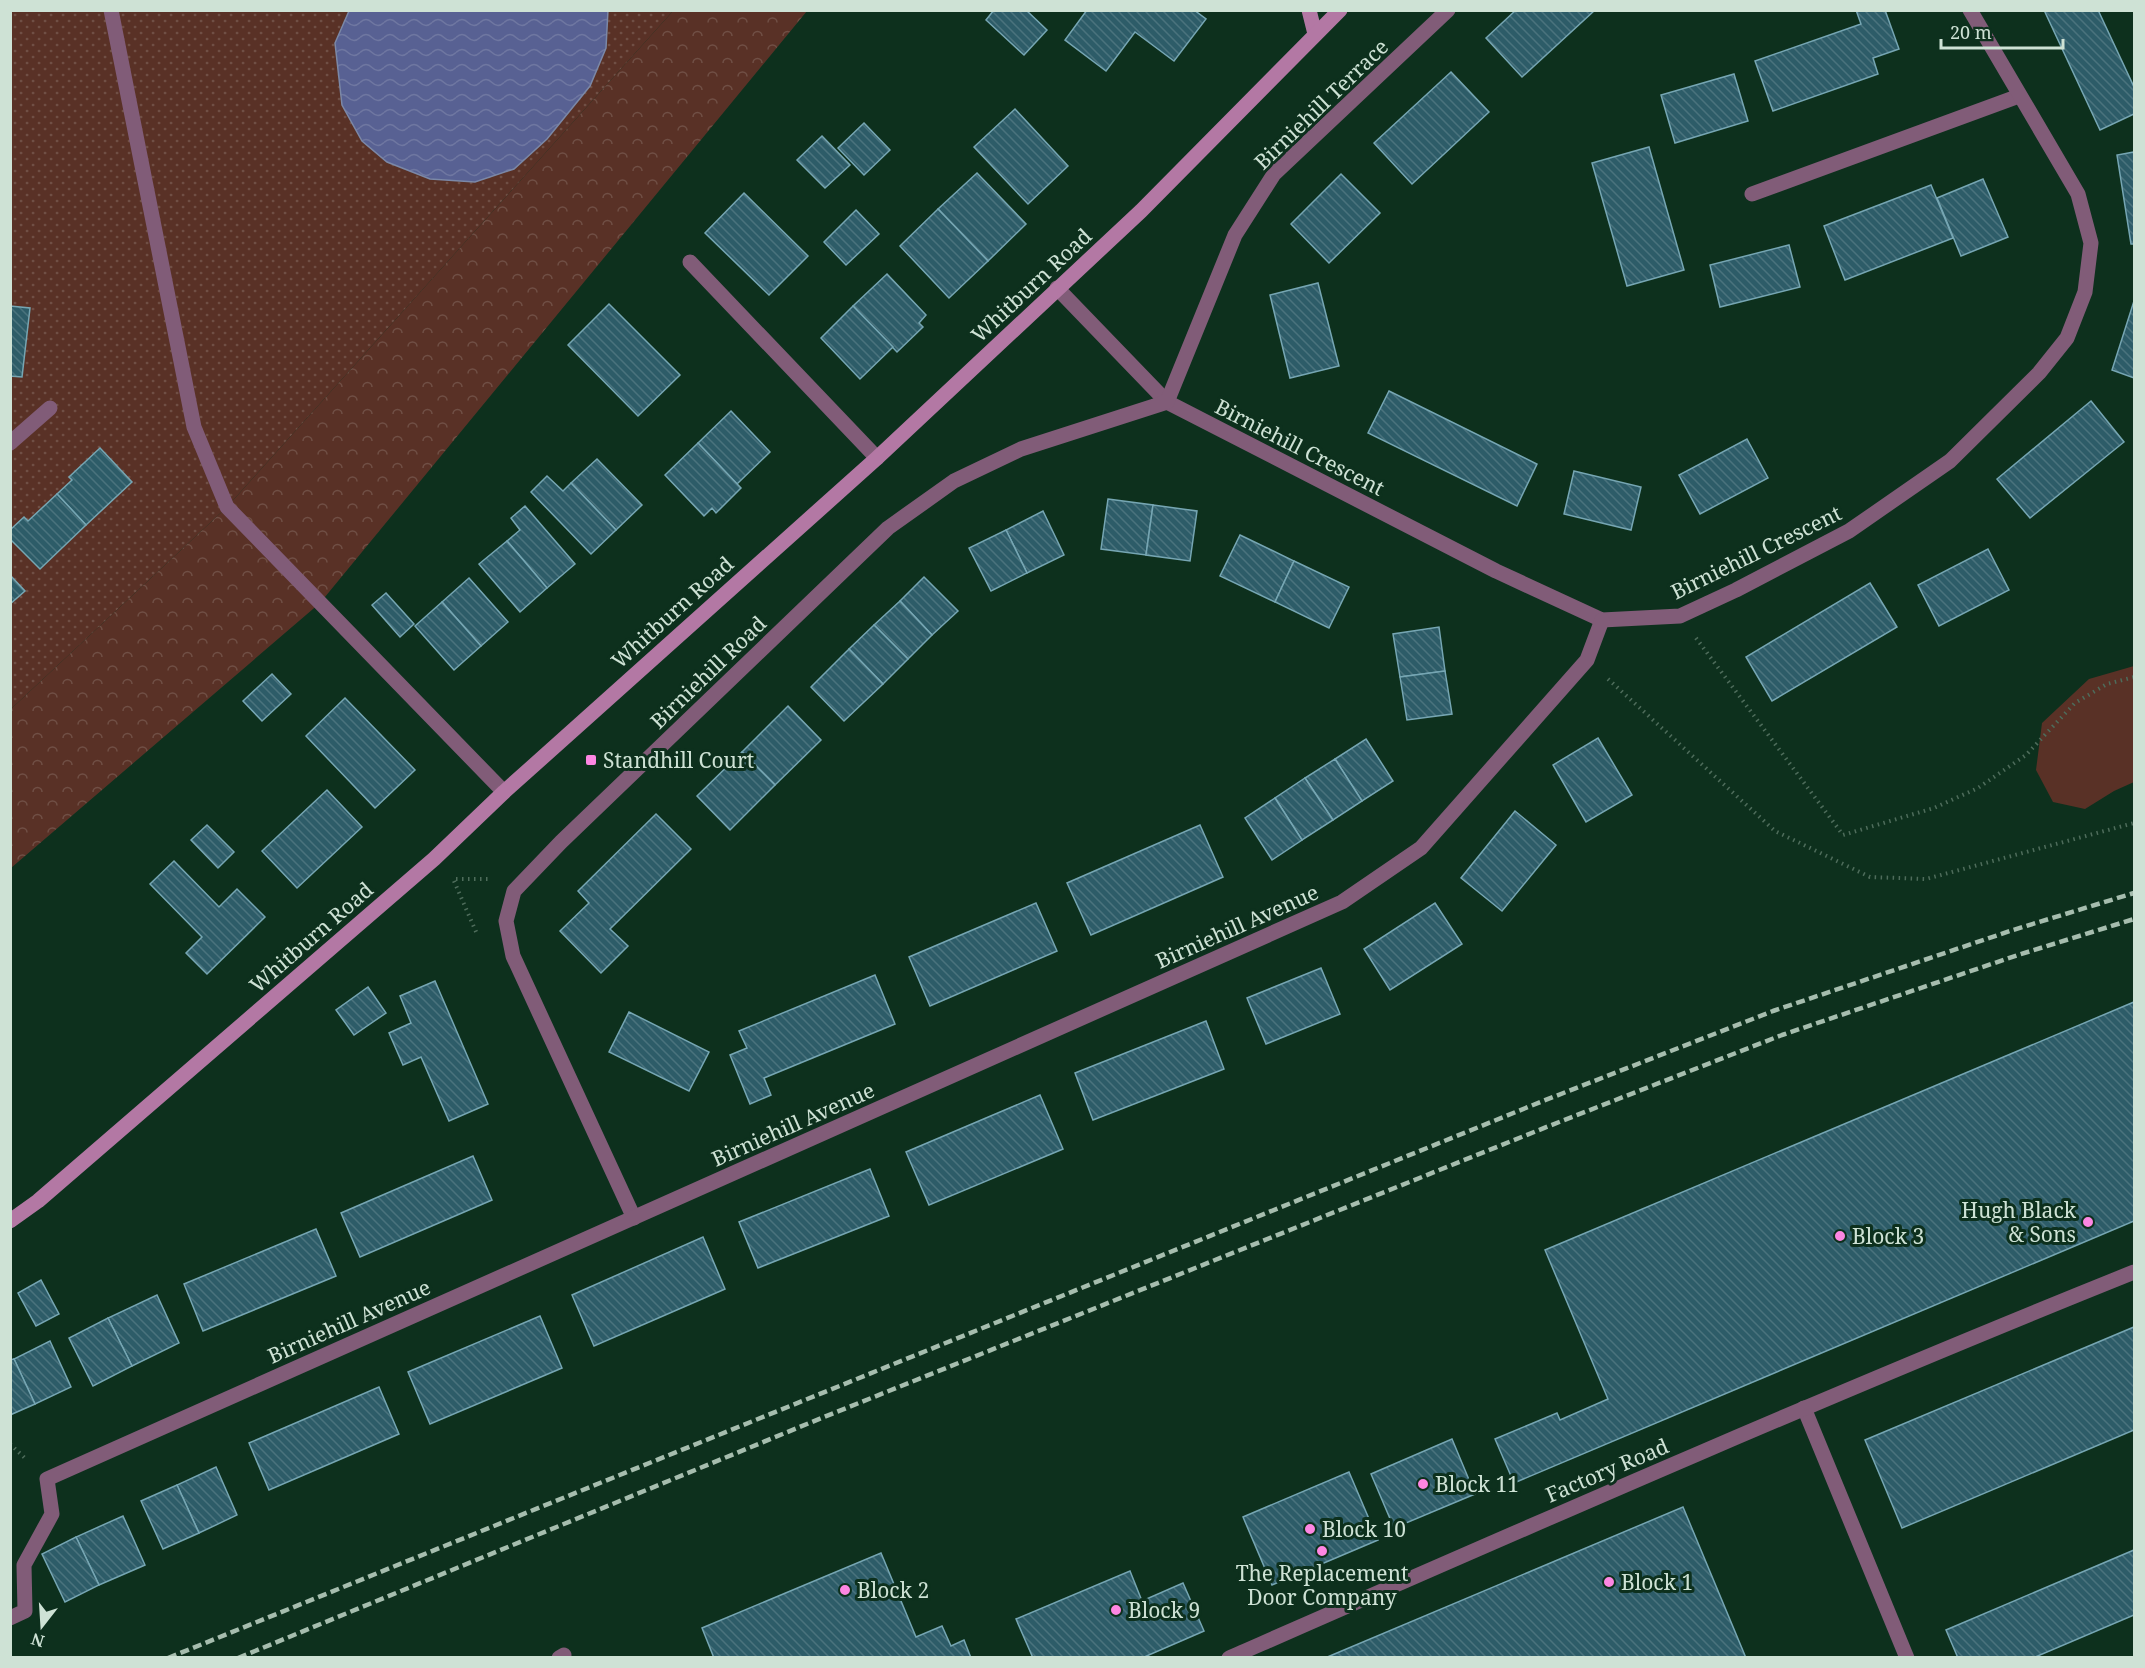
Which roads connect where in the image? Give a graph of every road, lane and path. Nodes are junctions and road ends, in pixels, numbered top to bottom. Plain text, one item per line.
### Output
1 (111, 10) edge
2 (1309, 10) edge
3 (1340, 10) edge
4 (1448, 10) edge
5 (1970, 10) edge
6 (1315, 34) junction
7 (2019, 96) junction
8 (1752, 194) dead end
9 (690, 262) dead end
10 (1057, 288) junction
11 (1167, 402) junction
12 (50, 408) dead end
13 (10, 443) edge
14 (877, 458) junction
15 (1680, 616) junction
16 (1602, 620) junction
17 (1587, 660) junction
18 (2134, 677) edge
19 (504, 792) junction
20 (2134, 823) edge
21 (434, 859) junction
22 (513, 956) junction
23 (634, 1218) junction
24 (10, 1221) edge
25 (2134, 1272) edge
26 (1804, 1408) junction
27 (10, 1618) edge
28 (1229, 1658) edge
29 (1907, 1658) edge

1 - 19 street
2 - 6 main road
3 - 6 main road, Whitburn Road
4 - 11 street, Birniehill Terrace
5 - 7 street, Birniehill Crescent
6 - 10 main road, Whitburn Road
7 - 8 street
7 - 15 street, Birniehill Crescent
9 - 14 street
10 - 11 street, Birniehill Crescent
10 - 14 main road, Whitburn Road
11 - 16 street, Birniehill Crescent
11 - 22 street, Birniehill Road
12 - 13 street
14 - 19 main road, Whitburn Road
15 - 16 street, Birniehill Crescent
15 - 18 path
16 - 17 street, Birniehill Avenue
17 - 20 path
17 - 23 street, Birniehill Avenue
19 - 21 main road, Whitburn Road
21 - 22 path
21 - 24 main road, Whitburn Road
22 - 23 street, Birniehill Road
23 - 27 street, Birniehill Avenue
25 - 26 street, Factory Road
26 - 28 street, Factory Road
26 - 29 street

